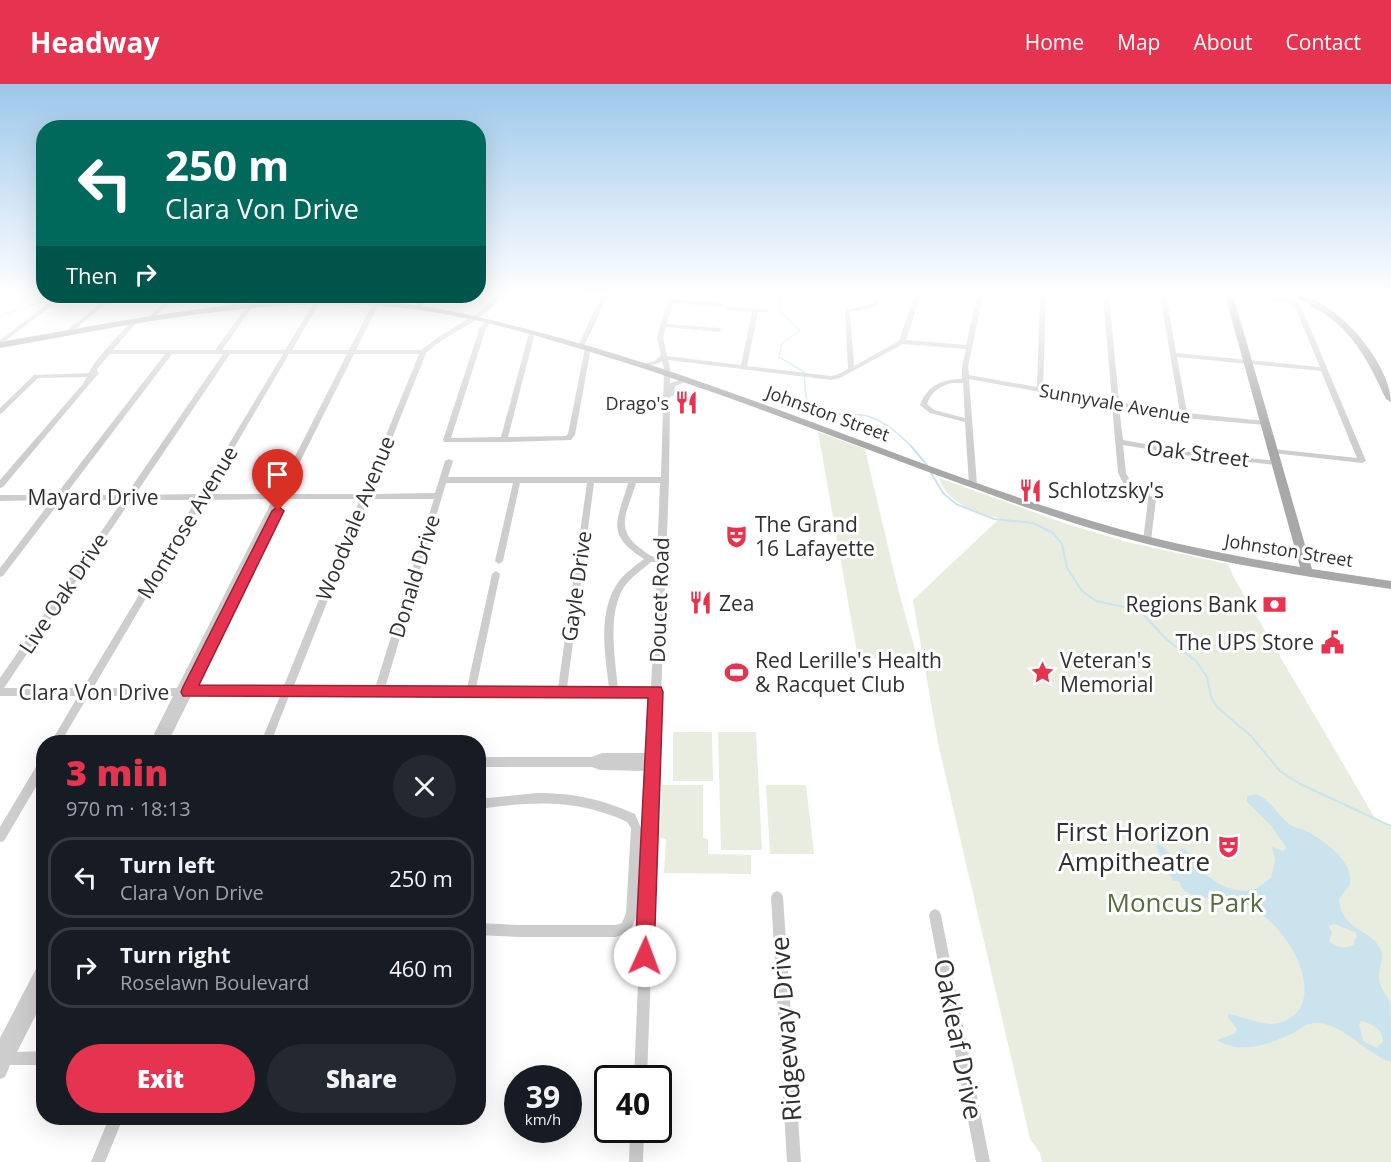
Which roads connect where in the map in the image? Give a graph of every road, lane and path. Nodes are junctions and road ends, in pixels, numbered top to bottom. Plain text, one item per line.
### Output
1 (117, 345) edge
2 (222, 345) edge
3 (292, 345) edge
4 (357, 345) edge
5 (431, 345) edge
6 (477, 345) edge
7 (529, 345) edge
8 (576, 345) edge
9 (662, 345) edge
10 (748, 345) edge
11 (849, 345) edge
12 (896, 345) edge
13 (946, 345) edge
14 (1041, 345) edge
15 (1110, 345) edge
16 (1172, 345) edge
17 (1244, 345) edge
18 (1314, 345) edge
19 (1363, 345) edge
20 (582, 347) junction
21 (968, 347) joint
22 (111, 352) junction
23 (217, 352) junction
24 (228, 352) junction
25 (288, 352) junction
26 (354, 352) junction
27 (423, 352) junction
28 (169, 353) junction
29 (1174, 355) junction
30 (665, 357) junction
31 (1249, 363) junction
32 (643, 365) junction
33 (744, 367) junction
34 (851, 369) junction
35 (1324, 369) junction
36 (667, 373) junction
37 (92, 375) junction
38 (966, 378) junction
39 (687, 380) junction
40 (1040, 390) junction
41 (1391, 399) edge
42 (1115, 404) junction
43 (0, 412) edge
44 (1184, 416) junction
45 (969, 421) junction
46 (1265, 423) junction
47 (504, 440) junction
48 (1119, 442) junction
49 (1273, 451) junction
50 (665, 457) junction
51 (449, 461) dead end
52 (1276, 463) junction
53 (443, 480) junction
54 (591, 480) junction
55 (633, 480) junction
56 (664, 480) junction
57 (517, 481) junction
58 (0, 485) edge
59 (973, 485) junction
60 (282, 496) junction
61 (364, 496) junction
62 (438, 496) junction
63 (129, 497) junction
64 (202, 497) junction
65 (0, 498) edge
66 (60, 498) junction
67 (1147, 541) junction
68 (656, 560) junction
69 (499, 561) dead end
70 (1307, 573) junction
71 (0, 574) edge
72 (496, 574) dead end
73 (1391, 585) edge
74 (0, 686) edge
75 (379, 691) junction
76 (471, 691) junction
77 (614, 691) junction
78 (0, 692) edge
79 (86, 692) junction
80 (185, 692) junction
81 (286, 692) junction
82 (562, 692) junction
83 (655, 692) junction
84 (60, 735) edge
85 (159, 735) edge
86 (166, 735) edge
87 (269, 735) edge
88 (486, 762) edge
89 (653, 762) junction
90 (36, 777) edge
91 (486, 803) edge
92 (635, 822) junction
93 (650, 822) junction
94 (0, 837) edge
95 (777, 897) dead end
96 (934, 915) dead end
97 (486, 929) edge
98 (36, 982) edge
99 (36, 999) edge
100 (2, 1056) edge
101 (36, 1058) edge
102 (641, 1065) edge
103 (0, 1072) edge
104 (113, 1125) edge
105 (637, 1143) edge
106 (98, 1162) edge
107 (636, 1162) edge
108 (794, 1162) edge
109 (983, 1162) edge

1 - 22 street
2 - 23 street
3 - 25 street, Montrose Avenue
4 - 26 street
5 - 27 street, Woodvale Avenue
6 - 47 street
7 - 47 street
8 - 20 main road, Johnston Street
9 - 30 street, Doucet Road
10 - 33 street
11 - 34 street
12 - 34 street
13 - 21 street
14 - 40 street
15 - 42 street
16 - 29 street
17 - 31 main road
18 - 35 street
19 - 41 main road
20 - 32 main road, Johnston Street
20 - 47 street
21 - 38 street
22 - 28 street
22 - 37 street
23 - 24 street
23 - 28 street
24 - 25 street
24 - 63 street, Live Oak Drive
25 - 26 street
25 - 64 street, Montrose Avenue
26 - 27 street
26 - 60 street
27 - 61 street, Woodvale Avenue
28 - 66 street
29 - 31 street
29 - 44 street
30 - 32 street
30 - 33 street
30 - 36 street, Doucet Road
31 - 35 street
31 - 46 main road
32 - 36 main road, Johnston Street
33 - 34 street
35 - 49 street
36 - 39 main road, Johnston Street
36 - 50 street, Doucet Road
37 - 43 street
37 - 58 street
38 - 40 street, Sunnyvale Avenue
38 - 45 street
38 - 45 street
39 - 50 street
39 - 59 main road, Johnston Street
40 - 42 street, Sunnyvale Avenue
42 - 44 street, Sunnyvale Avenue
42 - 48 street
44 - 46 street, Sunnyvale Avenue
45 - 59 street
46 - 49 main road
48 - 52 street, Oak Street
48 - 67 street
49 - 52 main road
50 - 56 street, Doucet Road
51 - 53 street, Donald Drive
52 - 70 main road
53 - 57 street
53 - 62 street, Donald Drive
54 - 55 street
54 - 57 street
54 - 82 street, Gayle Drive
55 - 56 street
55 - 68 street
56 - 68 street, Doucet Road
57 - 69 street
59 - 67 main road, Johnston Street
60 - 61 street, Mayard Drive
60 - 64 street, Mayard Drive
60 - 80 street
61 - 62 street, Mayard Drive
61 - 81 street, Woodvale Avenue
62 - 75 street, Donald Drive
63 - 64 street, Mayard Drive
63 - 66 street, Mayard Drive
63 - 74 street, Live Oak Drive
64 - 79 street, Montrose Avenue
65 - 66 street, Mayard Drive
66 - 71 street
67 - 70 main road, Johnston Street
68 - 77 street
68 - 83 street, Doucet Road
70 - 73 main road, Johnston Street
72 - 76 street
75 - 76 street, Clara Von Drive
75 - 81 street, Clara Von Drive
76 - 82 street, Clara Von Drive
77 - 82 street, Clara Von Drive
77 - 83 street, Clara Von Drive
78 - 79 street, Clara Von Drive
79 - 80 street, Clara Von Drive
79 - 84 street, Montrose Avenue
80 - 81 street, Clara Von Drive
80 - 85 street
80 - 86 street
81 - 87 street, Woodvale Avenue
83 - 89 street, Doucet Road
88 - 89 street
89 - 93 street, Doucet Road
90 - 94 street
91 - 92 street
92 - 93 street
92 - 97 street
93 - 102 street, Doucet Road
95 - 108 street, Ridgeway Drive
96 - 109 street, Oakleaf Drive
98 - 100 street
99 - 100 street
100 - 101 street
100 - 103 street
104 - 106 street
105 - 107 street

